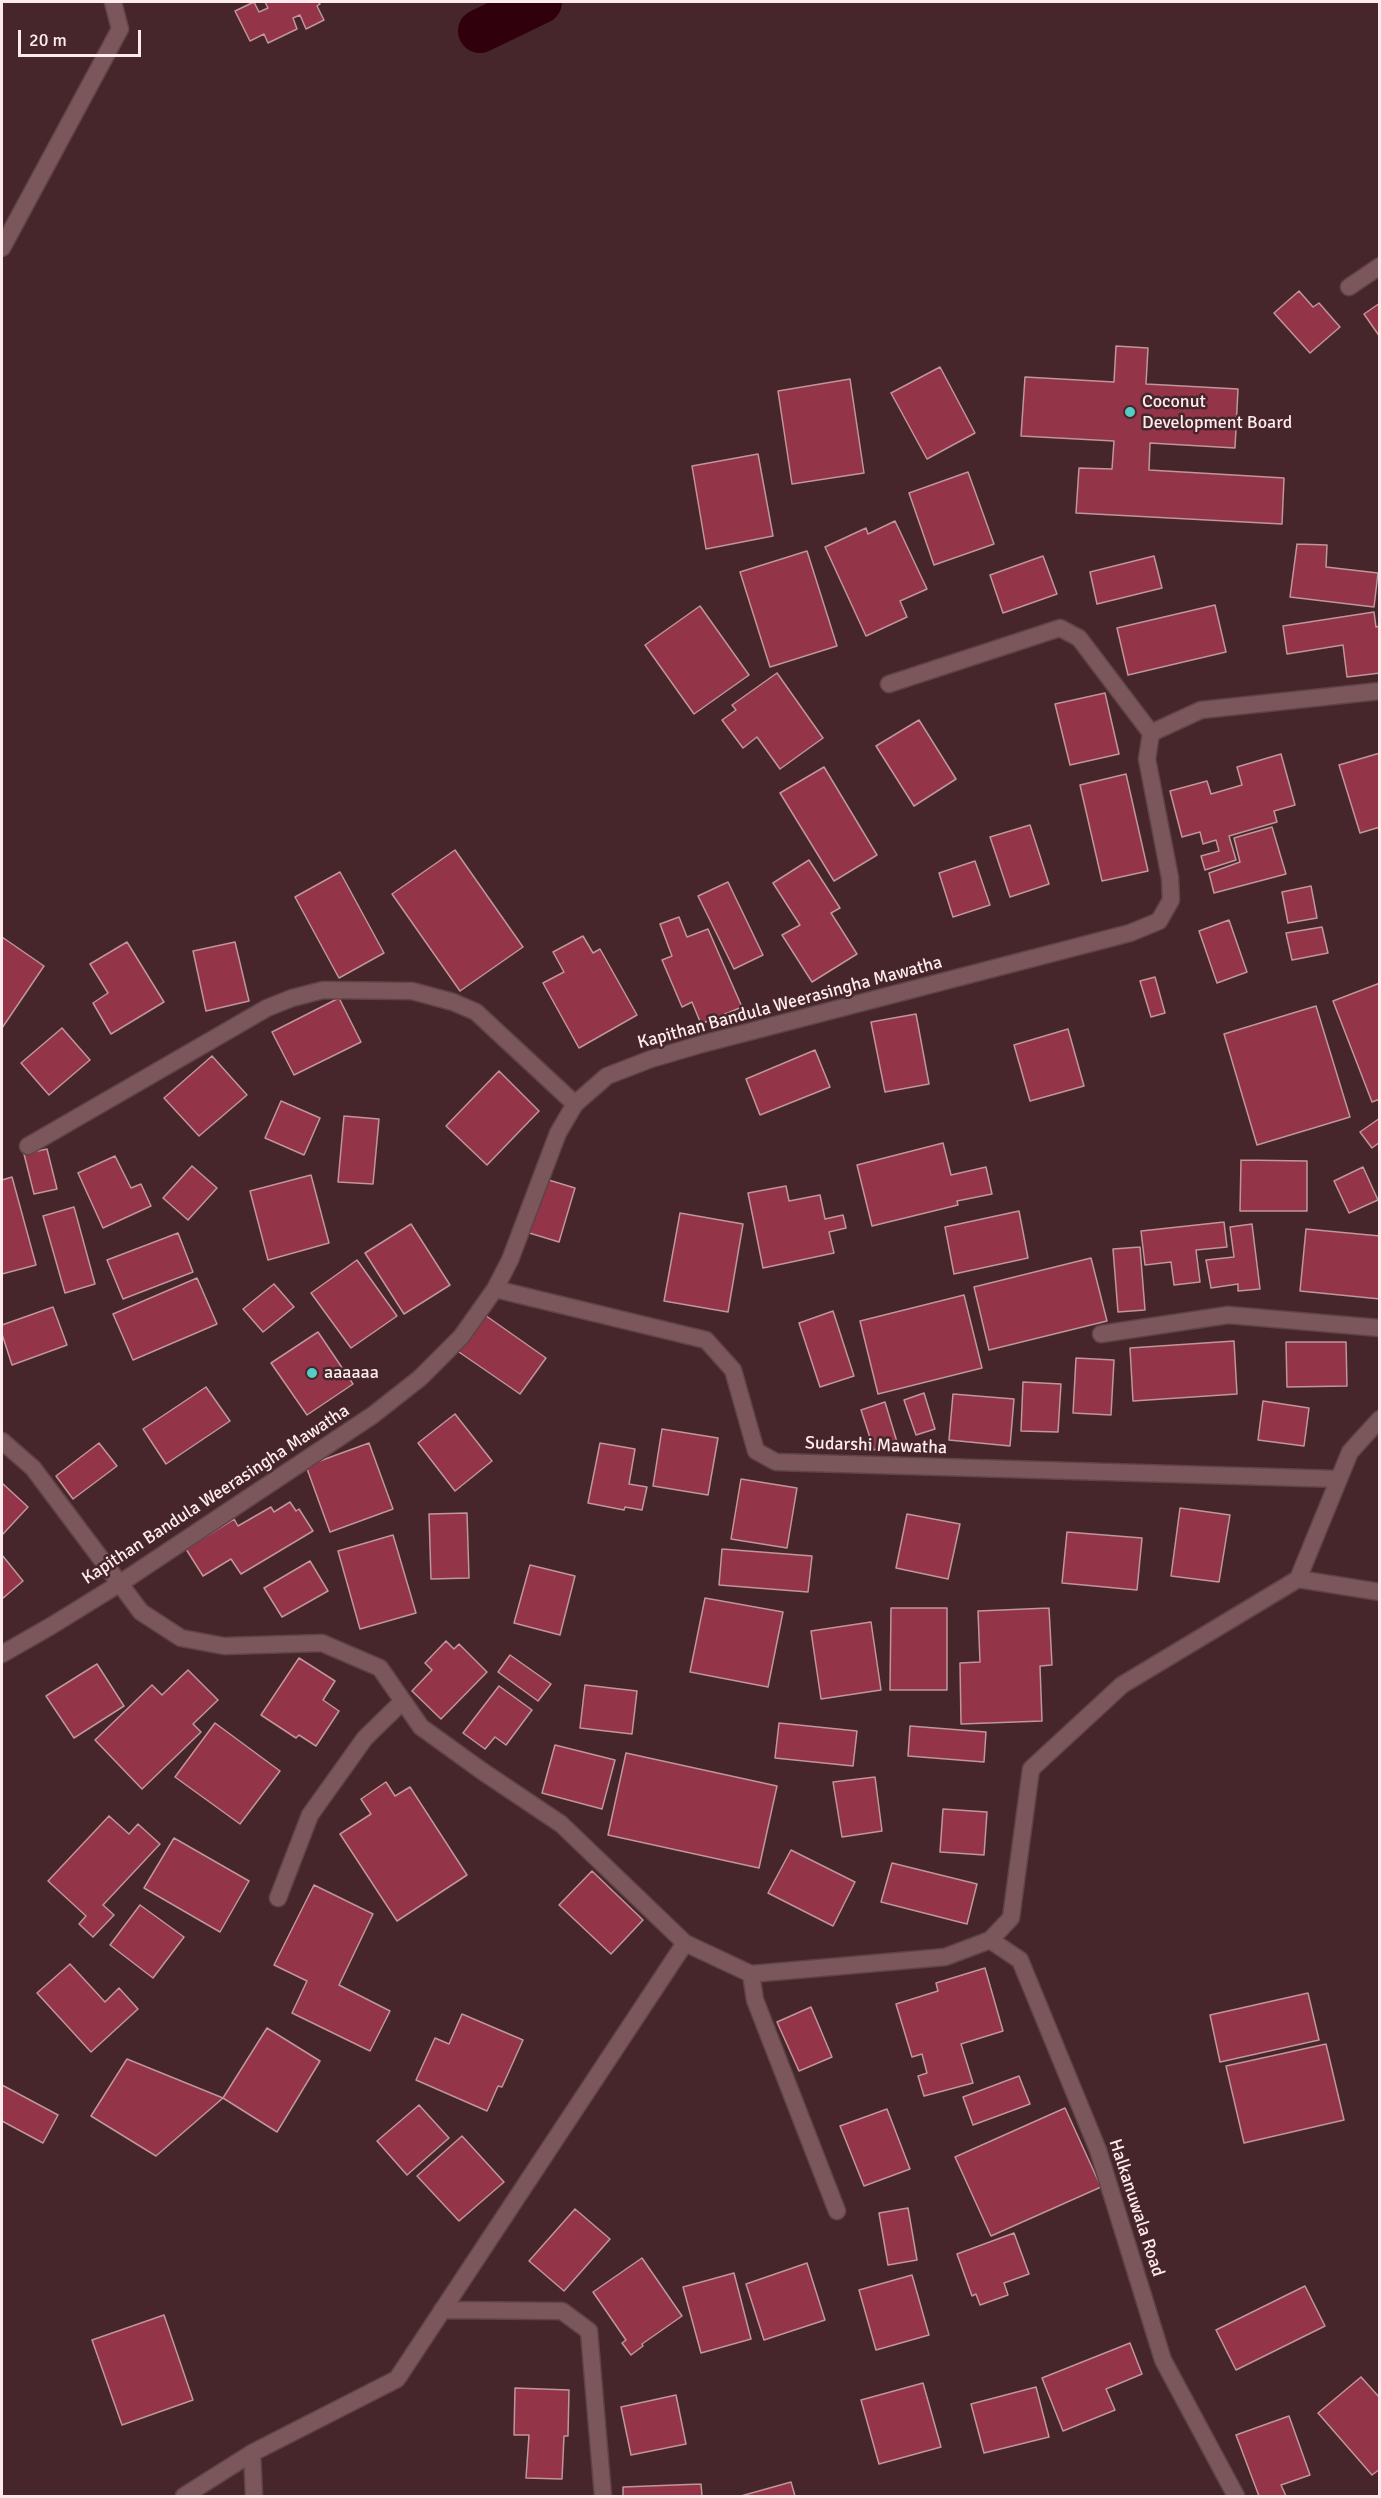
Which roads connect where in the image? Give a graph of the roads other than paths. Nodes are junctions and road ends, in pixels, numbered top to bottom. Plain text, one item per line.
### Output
1 (113, 2) edge
2 (2, 248) edge
3 (1380, 266) edge
4 (1349, 287) dead end
5 (889, 684) dead end
6 (1380, 691) edge
7 (1151, 733) junction
8 (575, 1104) junction
9 (28, 1146) dead end
10 (495, 1289) junction
11 (1380, 1328) edge
12 (1101, 1334) dead end
13 (1380, 1419) edge
14 (2, 1441) edge
15 (1340, 1479) junction
16 (1298, 1580) junction
17 (119, 1584) junction
18 (1380, 1592) edge
19 (2, 1654) edge
20 (403, 1701) junction
21 (278, 1898) dead end
22 (990, 1940) junction
23 (685, 1943) junction
24 (751, 1974) junction
25 (837, 2211) dead end
26 (442, 2310) junction
27 (252, 2453) junction
28 (184, 2496) edge
29 (254, 2496) edge
30 (603, 2496) edge
31 (1236, 2496) edge

1 - 2 street
3 - 4 street
5 - 7 street
6 - 7 street
7 - 8 street, Kapithan Bandula Weerasingha Mawatha
8 - 9 street
8 - 10 street, Kapithan Bandula Weerasingha Mawatha
10 - 15 street, Sudarshi Mawatha
10 - 17 street, Kapithan Bandula Weerasingha Mawatha
11 - 12 street
13 - 15 street
14 - 17 street
15 - 16 street
16 - 18 street
16 - 22 street
17 - 19 street, Kapithan Bandula Weerasingha Mawatha
17 - 20 street
20 - 21 street
20 - 23 street
22 - 24 street
22 - 31 street, Halkanuwala Road
23 - 24 street
23 - 26 street
24 - 25 street
26 - 27 street
26 - 30 street
27 - 28 street
27 - 29 street

